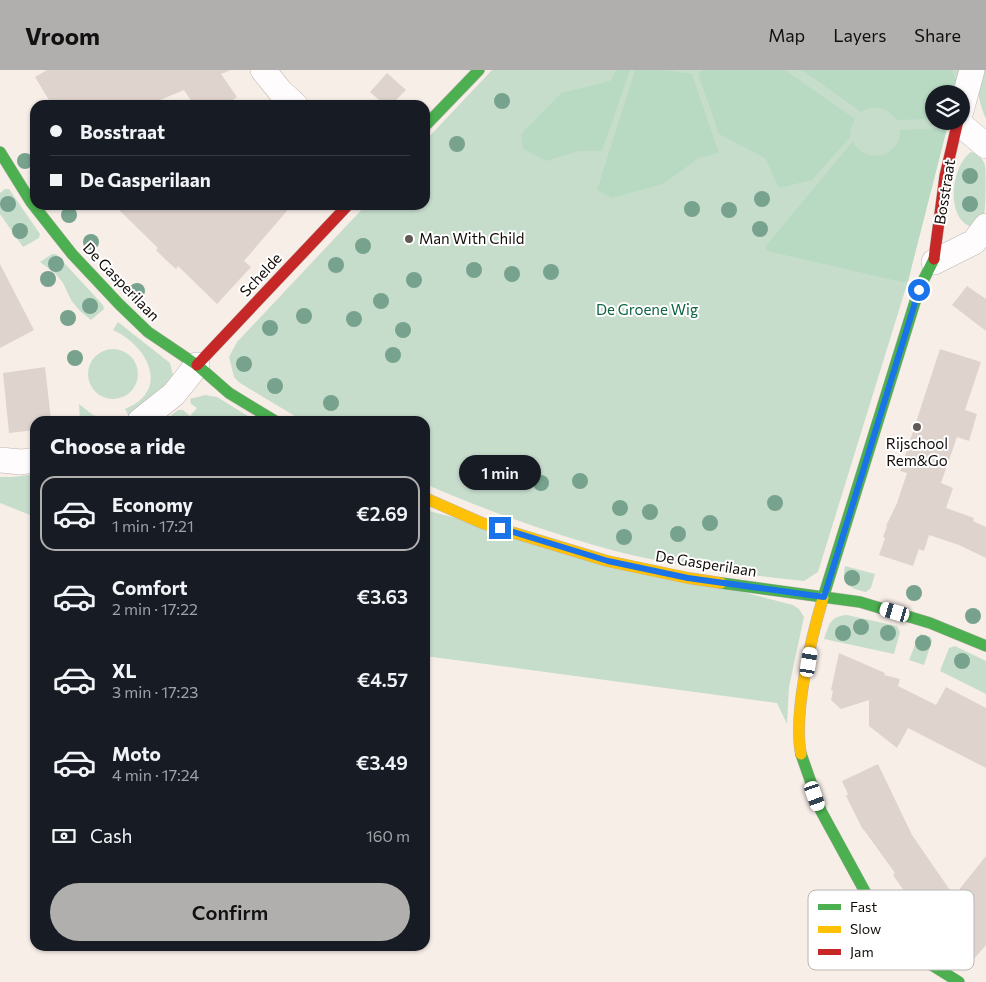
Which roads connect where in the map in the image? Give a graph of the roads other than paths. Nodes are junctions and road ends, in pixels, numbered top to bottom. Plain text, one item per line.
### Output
1 (263, 70) edge
2 (479, 70) edge
3 (972, 70) edge
4 (968, 85) edge
5 (290, 100) edge
6 (430, 121) edge
7 (970, 129) edge
8 (956, 130) edge
9 (986, 146) edge
10 (0, 152) edge
11 (30, 200) edge
12 (38, 210) edge
13 (343, 210) edge
14 (986, 226) edge
15 (934, 262) junction
16 (197, 365) junction
17 (146, 416) edge
18 (267, 416) edge
19 (0, 460) edge
20 (30, 461) edge
21 (430, 500) edge
22 (824, 597) junction
23 (986, 646) edge
24 (865, 890) edge
25 (940, 970) edge
26 (959, 982) edge

1 - 5 street
2 - 6 street
3 - 4 street, Bosstraat
7 - 9 street
8 - 15 street, Bosstraat
10 - 11 street, De Gasperilaan
12 - 16 street, De Gasperilaan
13 - 16 street, Schelde
14 - 15 street
15 - 22 street, Bosstraat
16 - 17 street
16 - 18 street, De Gasperilaan
19 - 20 street
21 - 22 street, De Gasperilaan
22 - 23 street, De Gasperilaan
22 - 24 street, Bosstraat
25 - 26 street, Bosstraat

